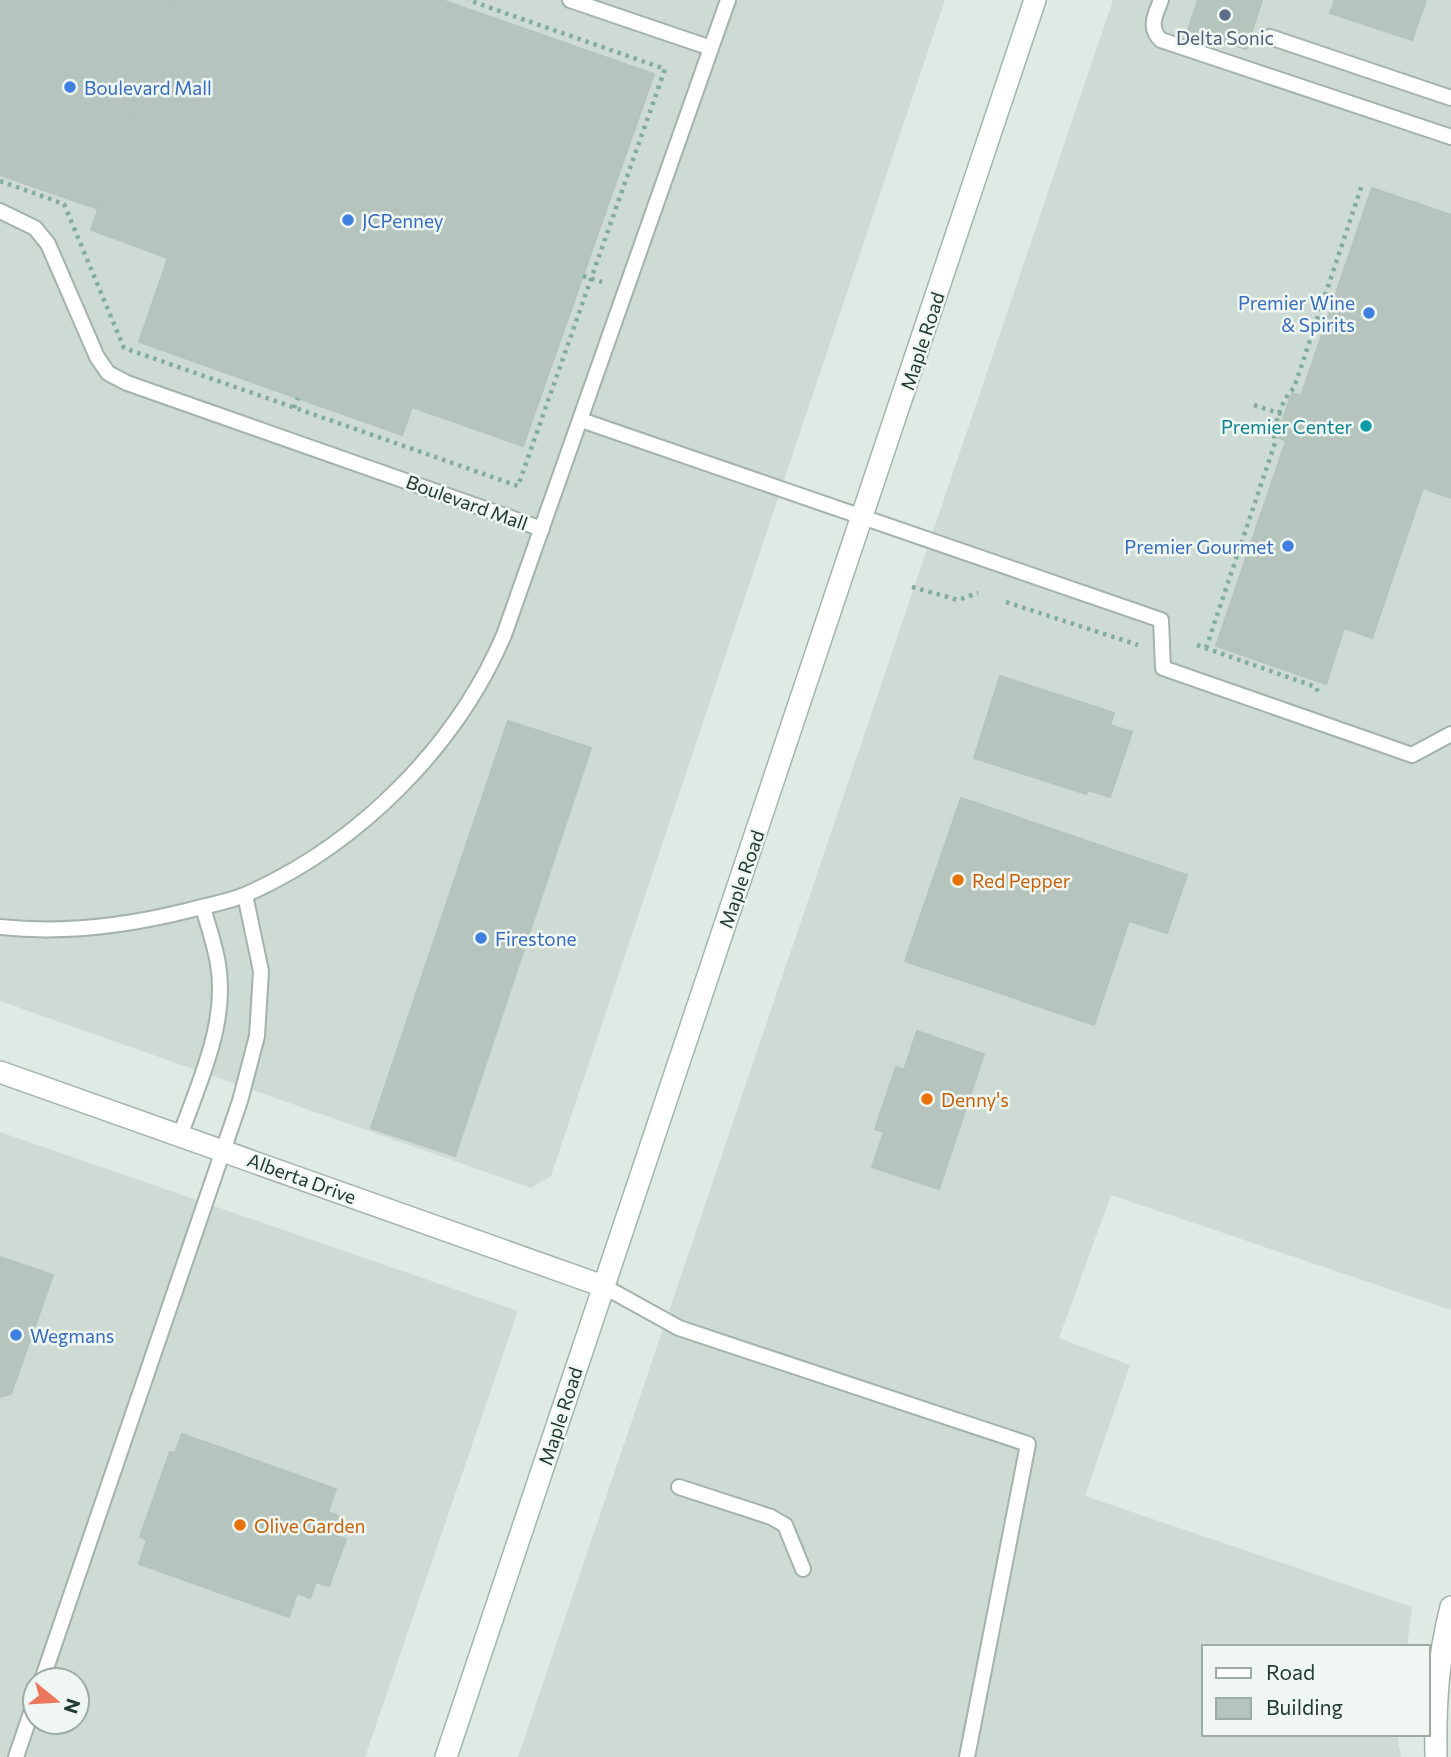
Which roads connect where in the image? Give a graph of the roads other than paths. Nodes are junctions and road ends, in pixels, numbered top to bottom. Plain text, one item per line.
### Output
1 (570, 0) edge
2 (728, 0) edge
3 (1035, 0) edge
4 (1161, 0) edge
5 (1270, 37) dead end
6 (711, 48) junction
7 (1451, 98) edge
8 (1451, 137) edge
9 (0, 211) edge
10 (581, 420) junction
11 (863, 519) junction
12 (542, 529) junction
13 (1451, 734) edge
14 (245, 895) junction
15 (203, 907) junction
16 (0, 927) edge
17 (0, 1072) edge
18 (180, 1136) junction
19 (222, 1150) junction
20 (603, 1286) junction
21 (679, 1487) dead end
22 (803, 1569) dead end
23 (1451, 1607) edge
24 (47, 1666) edge
25 (23, 1736) edge
26 (16, 1757) edge
27 (446, 1757) edge
28 (967, 1757) edge
29 (1436, 1757) edge

1 - 6 lane
2 - 6 lane, Boulevard Mall
3 - 11 main road, Maple Road
4 - 8 lane
5 - 7 lane
6 - 10 lane, Boulevard Mall
9 - 12 lane, Boulevard Mall
10 - 11 lane
10 - 12 lane, Boulevard Mall
11 - 13 lane
11 - 20 main road, Maple Road
12 - 14 lane, Boulevard Mall
14 - 15 lane, Boulevard Mall
14 - 19 lane
15 - 16 lane, Boulevard Mall
15 - 18 lane
17 - 18 main road, Alberta Drive
18 - 19 main road, Alberta Drive
19 - 20 main road, Alberta Drive
19 - 24 lane
20 - 27 main road, Maple Road
20 - 28 lane
21 - 22 lane
23 - 29 main road
25 - 26 lane

